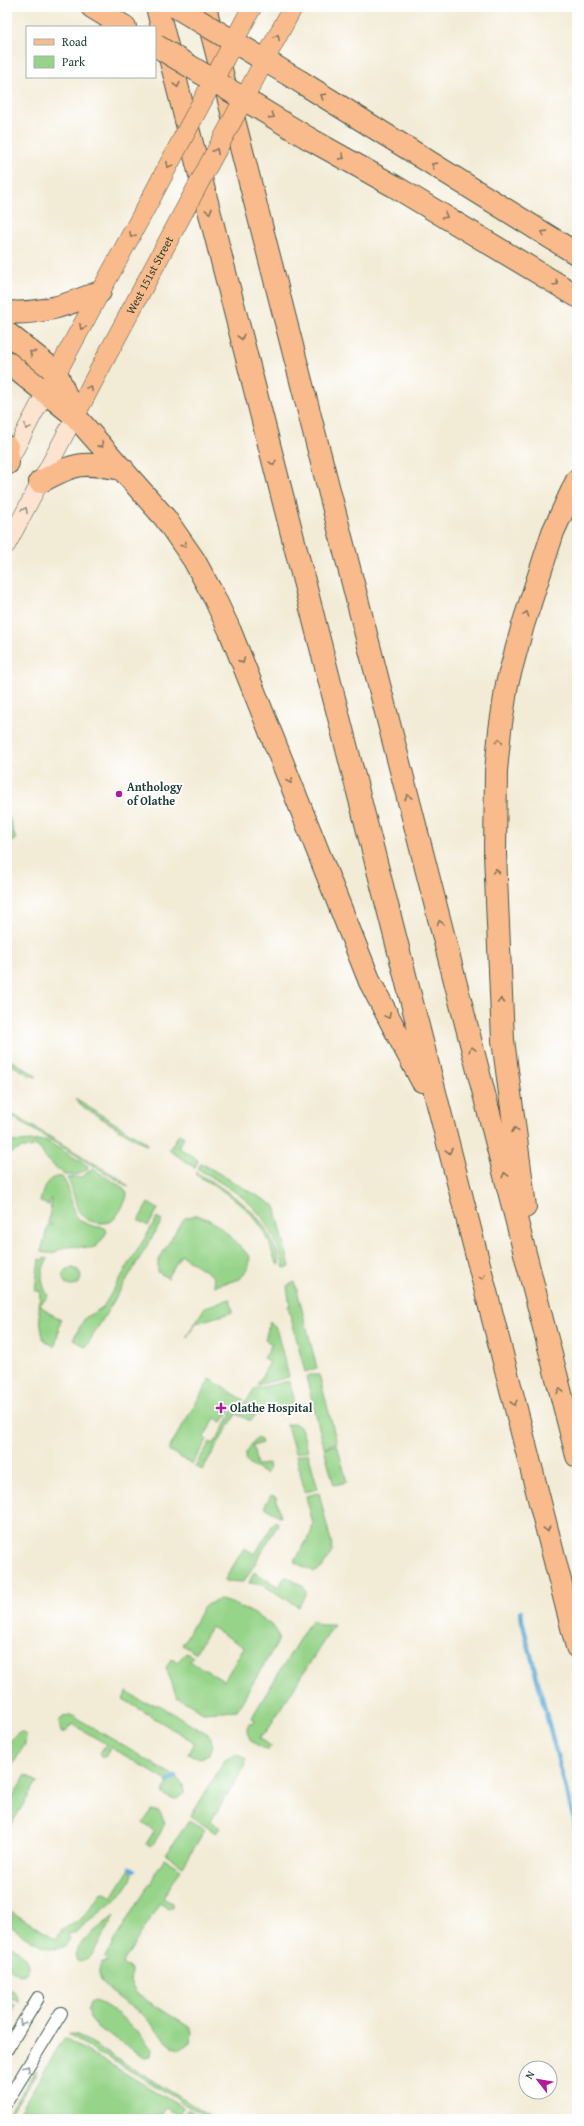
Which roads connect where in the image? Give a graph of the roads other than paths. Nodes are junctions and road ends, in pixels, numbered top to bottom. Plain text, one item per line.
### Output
1 (92, 7) edge
2 (157, 7) edge
3 (176, 7) edge
4 (205, 7) edge
5 (252, 7) edge
6 (292, 7) edge
7 (123, 26) edge
8 (156, 46) edge
9 (577, 254) edge
10 (100, 292) junction
11 (577, 296) edge
12 (7, 312) edge
13 (7, 333) edge
14 (7, 362) edge
15 (56, 372) junction
16 (45, 393) junction
17 (75, 416) junction
18 (8, 458) edge
19 (123, 468) junction
20 (577, 480) edge
21 (40, 482) junction
22 (7, 544) edge
23 (440, 1114) junction
24 (539, 1307) junction
25 (577, 1456) edge
26 (577, 1647) edge
27 (38, 1998) dead end
28 (61, 2013) dead end
29 (7, 2049) edge
30 (7, 2101) edge

1 - 7 highway
2 -> 23 highway
9 -> 3 highway, bridge
24 -> 4 highway
5 -> 10 main road, bridge
17 -> 6 main road, West 151st Street, bridge
8 -> 11 highway, bridge
10 - 12 highway
10 -> 15 main road
15 -> 13 highway
14 - 16 highway
15 - 16 main road
15 - 17 highway
16 - 17 highway
16 -> 18 main road
17 -> 19 highway
17 - 21 main road, West 151st Street
19 - 21 highway
19 -> 23 highway
24 -> 20 highway
22 -> 21 main road, West 151st Street
23 -> 26 highway
25 -> 24 highway
27 -> 29 street
30 -> 28 street

